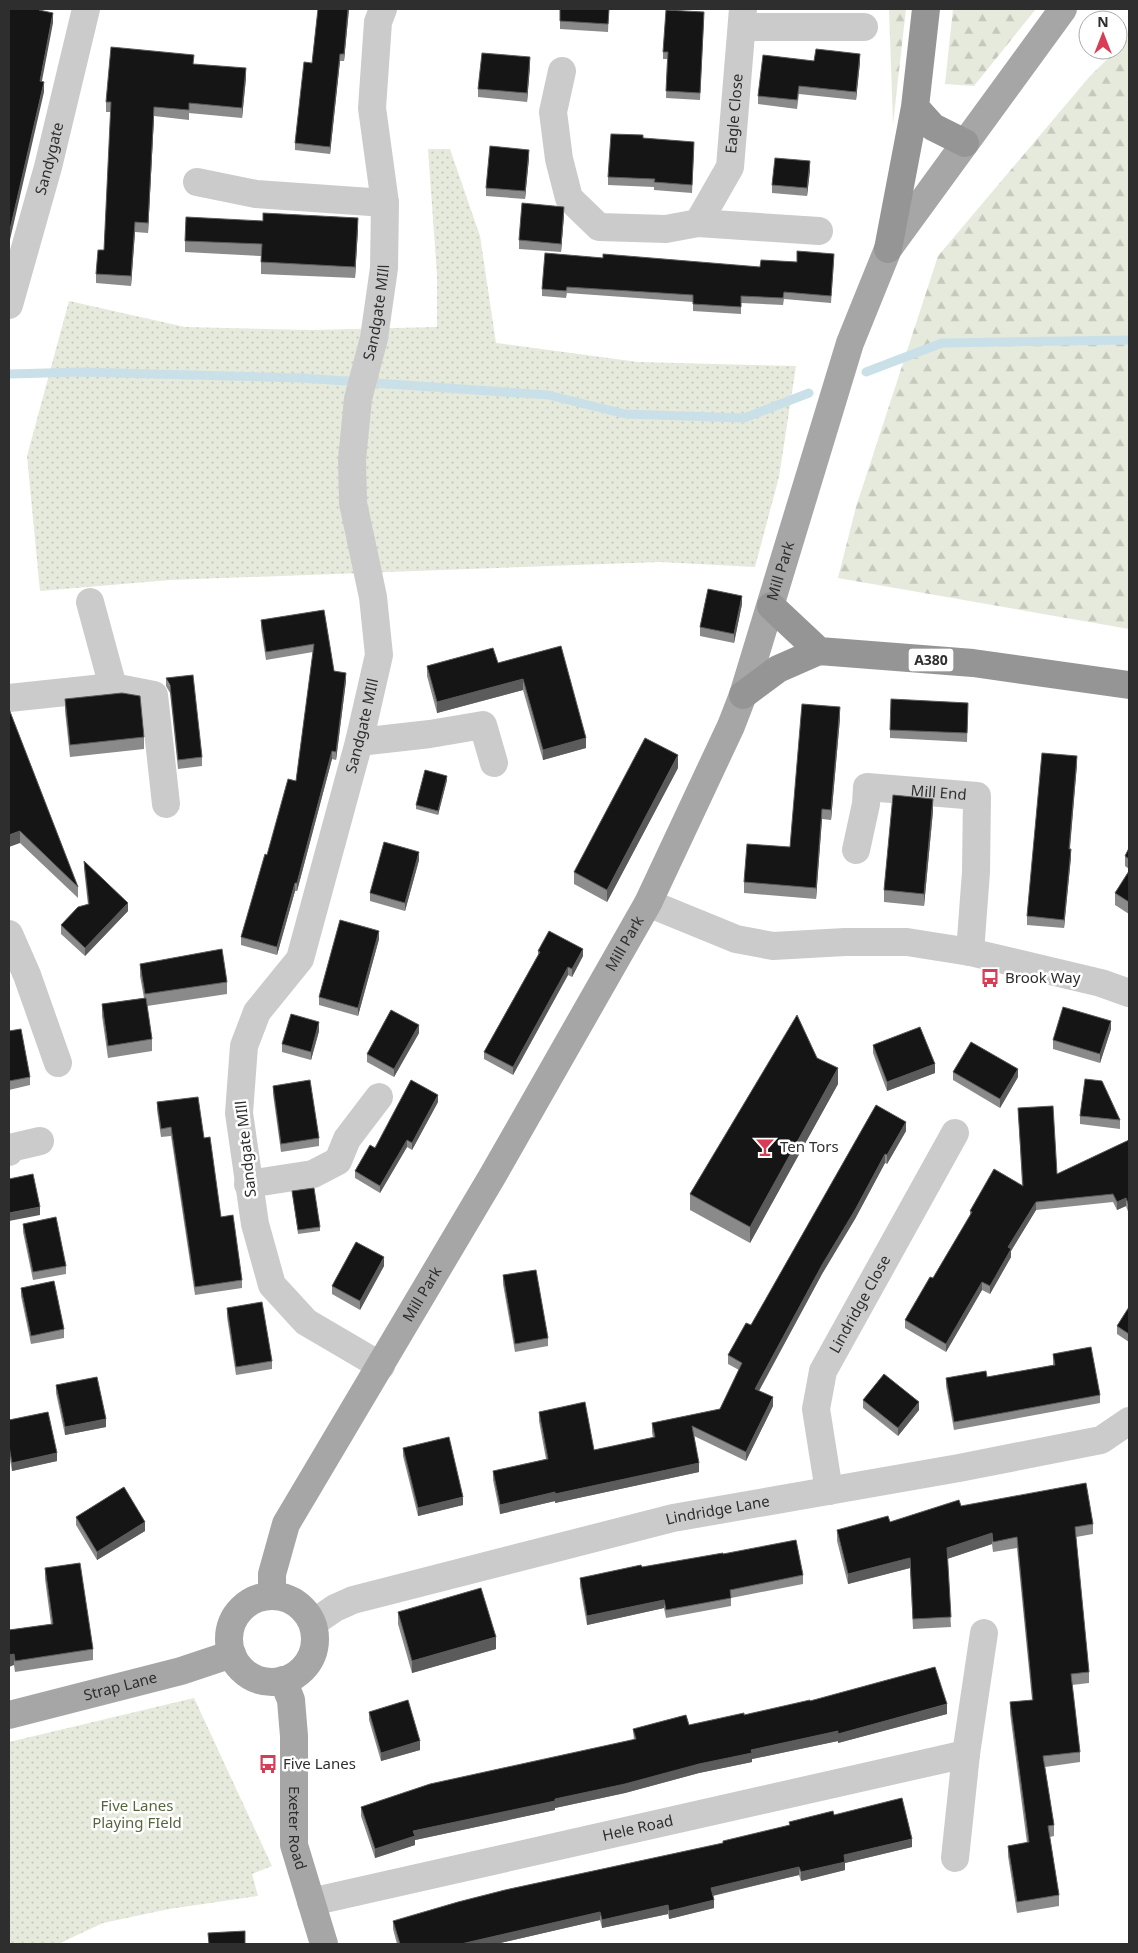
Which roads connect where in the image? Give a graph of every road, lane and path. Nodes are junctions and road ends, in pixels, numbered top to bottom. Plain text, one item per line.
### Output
1 (86, 9) edge
2 (383, 9) edge
3 (926, 9) edge
4 (1063, 9) edge
5 (743, 18) edge
6 (864, 27) dead end
7 (562, 71) dead end
8 (915, 107) junction
9 (965, 143) junction
10 (197, 182) dead end
11 (385, 203) junction
12 (698, 223) junction
13 (819, 231) dead end
14 (888, 249) junction
15 (9, 305) edge
16 (90, 602) dead end
17 (771, 606) junction
18 (820, 651) junction
19 (1129, 685) edge
20 (113, 687) junction
21 (743, 695) junction
22 (9, 698) edge
23 (359, 742) junction
24 (494, 763) dead end
25 (166, 804) dead end
26 (856, 850) dead end
27 (648, 903) junction
28 (9, 934) edge
29 (970, 952) junction
30 (1129, 993) edge
31 (58, 1063) dead end
32 (379, 1097) dead end
33 (955, 1133) dead end
34 (40, 1141) dead end
35 (9, 1152) edge
36 (248, 1184) junction
37 (381, 1366) junction
38 (1129, 1421) edge
39 (829, 1491) junction
40 (272, 1595) junction
41 (313, 1623) junction
42 (984, 1633) dead end
43 (232, 1654) junction
44 (283, 1680) junction
45 (9, 1715) edge
46 (966, 1754) junction
47 (955, 1858) dead end
48 (311, 1902) junction
49 (324, 1944) edge

1 - 15 street, Sandygate
2 - 11 street, Sandgate MIll
3 - 8 highway
4 - 9 main road, Mill Park
5 - 6 street, Eagle Close
5 - 12 street, Eagle Close
7 - 12 street
8 - 9 highway
8 - 14 highway
9 - 14 main road, Mill Park
10 - 11 street
11 - 23 street, Sandgate MIll
12 - 13 street
14 - 17 main road, Mill Park
16 - 20 street
17 - 18 highway
17 - 21 main road, Mill Park
18 - 19 highway, A380
18 - 21 highway, A380
20 - 22 street
20 - 25 street
21 - 27 main road, Mill Park
23 - 24 street
23 - 36 street, Sandgate MIll
26 - 29 street, Mill End
27 - 29 street
27 - 37 main road, Mill Park
28 - 31 street
29 - 30 street
32 - 36 street
33 - 39 street, Lindridge Close
34 - 35 street
36 - 37 street, Sandgate MIll
37 - 40 main road, Mill Park
38 - 39 street, Lindridge Lane
39 - 41 street, Lindridge Lane
40 - 41 main road
40 - 43 main road
41 - 44 main road
42 - 46 street
43 - 44 main road
43 - 45 main road, Strap Lane
44 - 48 main road, Exeter Road
46 - 47 street
46 - 48 street, Hele Road
48 - 49 main road, Exeter Road

